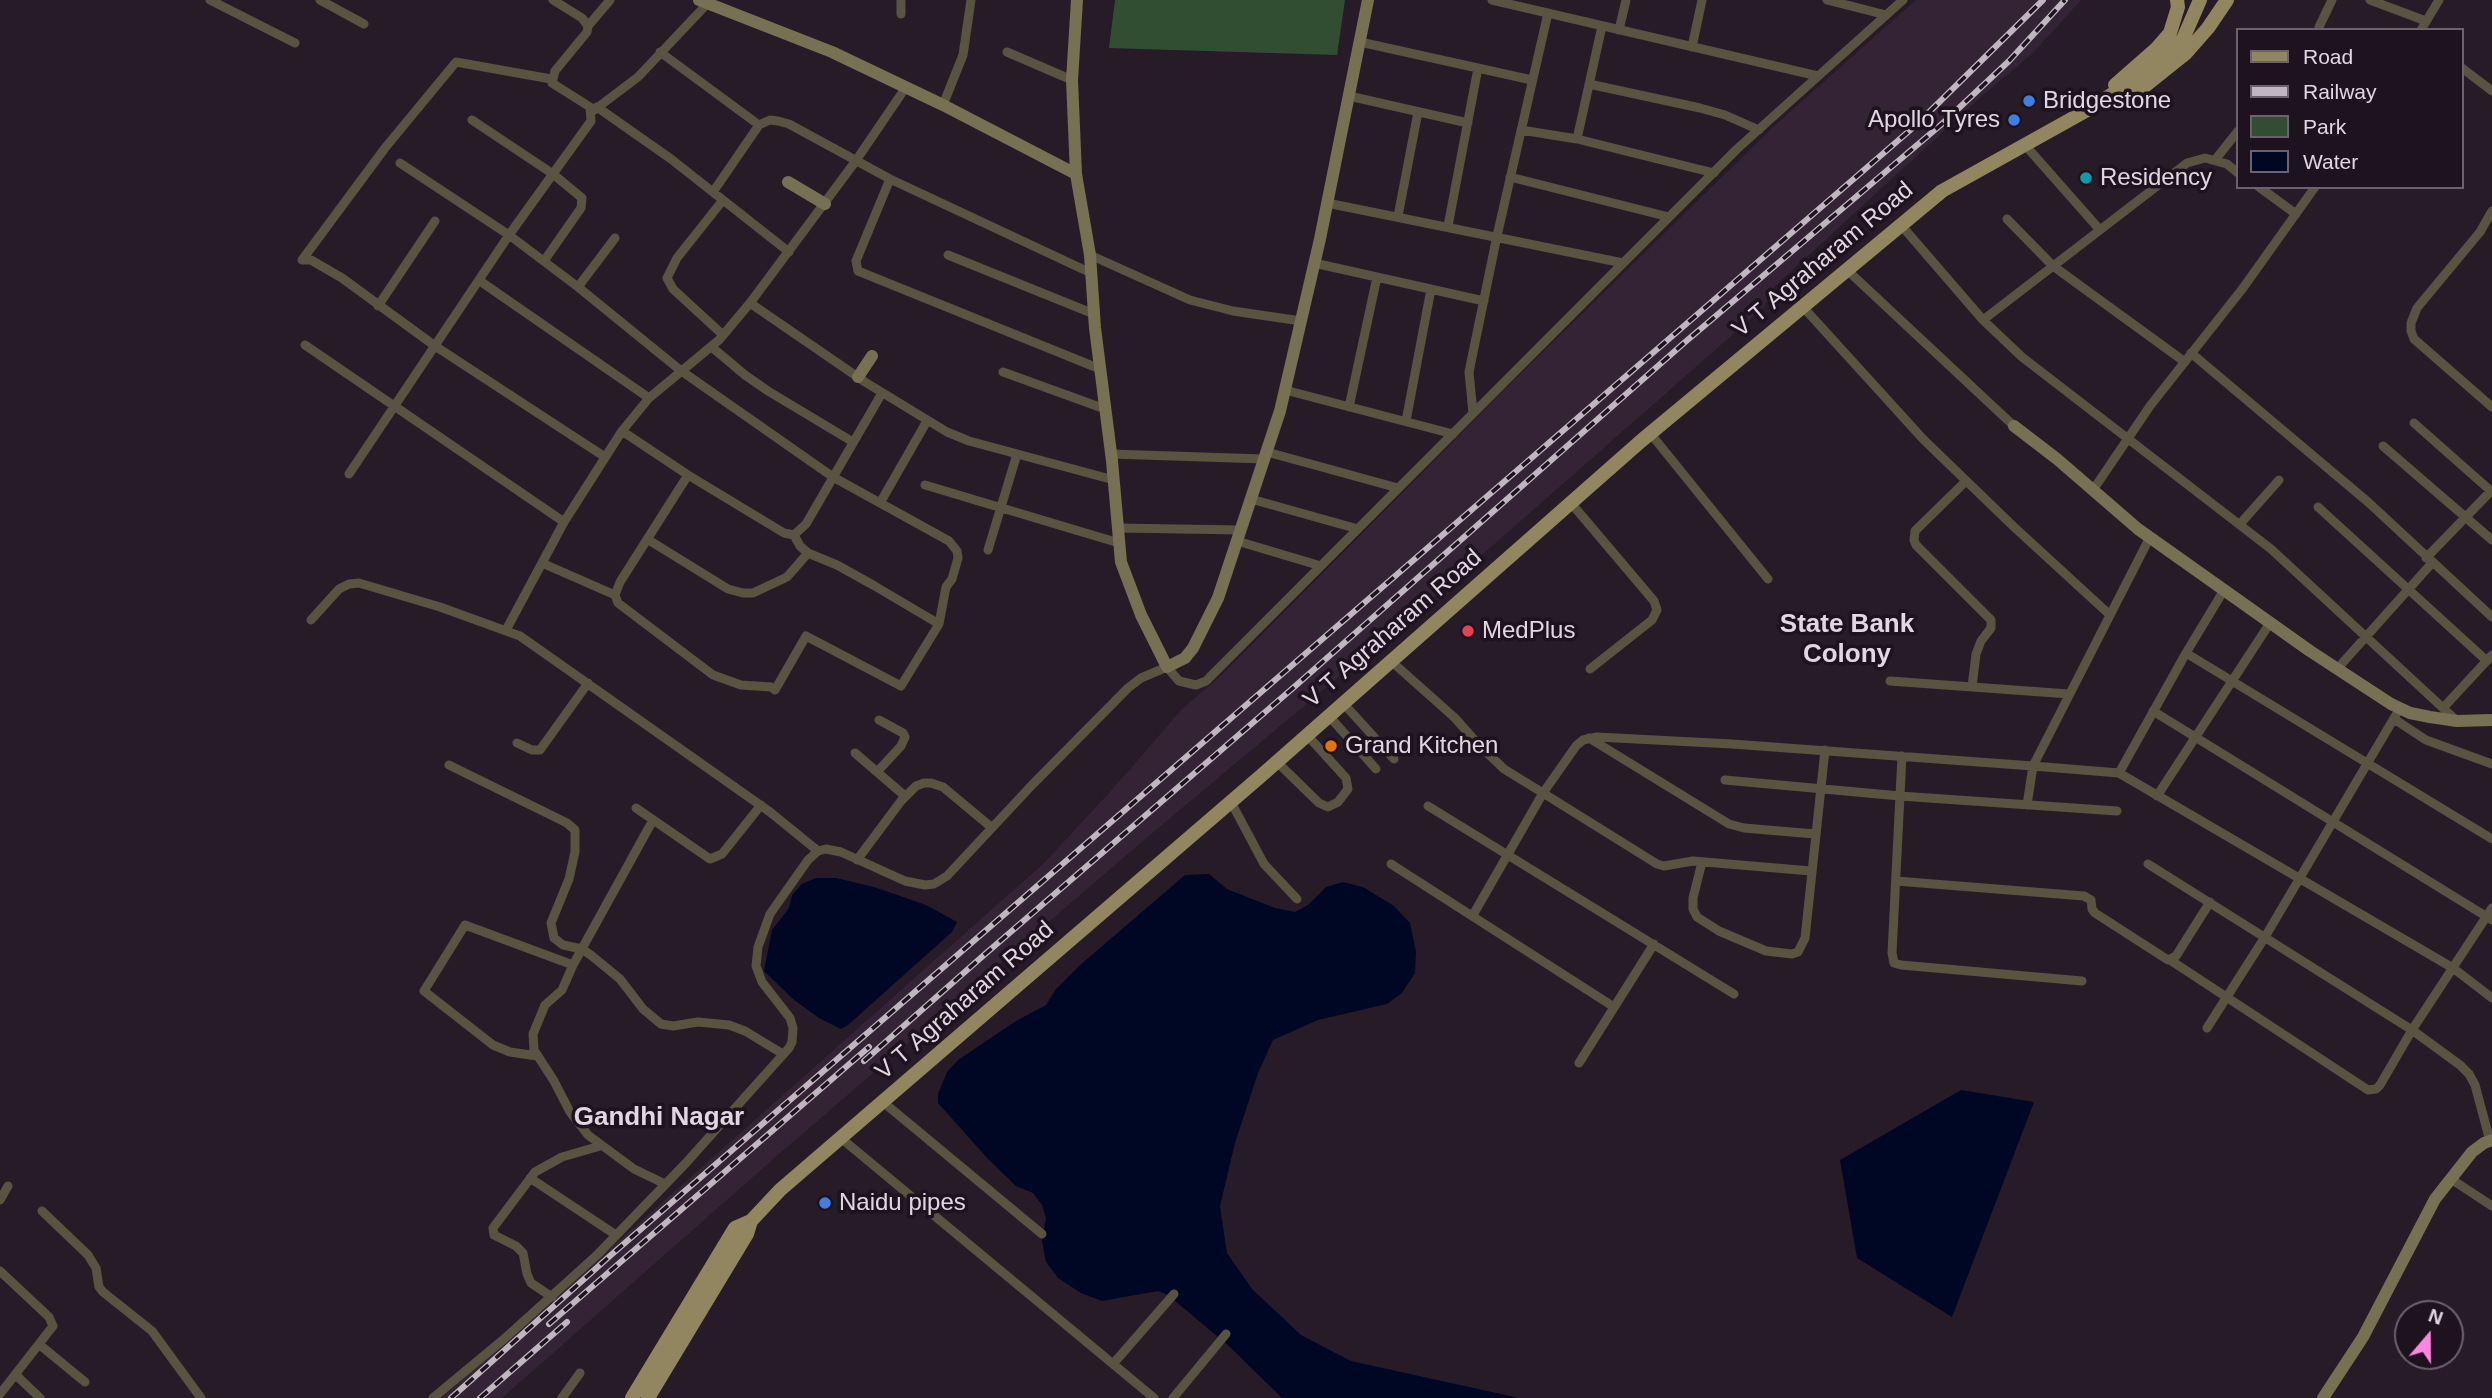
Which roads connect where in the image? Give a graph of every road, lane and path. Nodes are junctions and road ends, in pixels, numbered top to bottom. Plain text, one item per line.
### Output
1 (210, 0) edge
2 (320, 0) edge
3 (553, 0) edge
4 (611, 0) edge
5 (901, 0) edge
6 (971, 0) edge
7 (1077, 0) edge
8 (1368, 0) edge
9 (1492, 0) edge
10 (1626, 0) edge
11 (1702, 0) edge
12 (1827, 0) edge
13 (1903, 0) edge
14 (2177, 0) edge
15 (2200, 0) edge
16 (2227, 0) edge
17 (2332, 0) edge
18 (2370, 0) edge
19 (2439, 0) edge
20 (703, 2) edge
21 (1529, 4) edge
22 (1548, 13) junction
23 (901, 14) dead end
24 (1886, 15) junction
25 (364, 24) dead end
26 (2424, 25) edge
27 (588, 26) junction
28 (1602, 26) junction
29 (2319, 27) dead end
30 (1619, 30) junction
31 (1360, 42) junction
32 (295, 43) dead end
33 (1692, 47) junction
34 (660, 52) junction
35 (1007, 52) dead end
36 (1478, 68) junction
37 (2464, 70) edge
38 (1818, 76) junction
39 (551, 79) junction
40 (1072, 79) junction
41 (1532, 80) junction
42 (1589, 84) junction
43 (906, 87) junction
44 (2492, 91) edge
45 (1349, 96) junction
46 (943, 105) junction
47 (2091, 108) junction
48 (595, 109) junction
49 (1418, 112) junction
50 (472, 120) dead end
51 (1468, 123) junction
52 (759, 125) junction
53 (1521, 130) junction
54 (1759, 130) junction
55 (2236, 134) edge
56 (1577, 139) junction
57 (2025, 145) junction
58 (2215, 160) junction
59 (855, 162) junction
60 (400, 163) dead end
61 (2236, 172) edge
62 (1714, 173) junction
63 (553, 174) junction
64 (1076, 174) junction
65 (1510, 177) junction
66 (890, 179) junction
67 (788, 182) dead end
68 (2262, 189) edge
69 (2314, 189) edge
70 (713, 192) junction
71 (723, 200) junction
72 (1327, 202) junction
73 (825, 204) junction
74 (2296, 214) junction
75 (1398, 216) junction
76 (1669, 217) junction
77 (2490, 218) edge
78 (2007, 219) dead end
79 (435, 221) dead end
80 (1901, 225) junction
81 (1448, 226) junction
82 (2100, 230) junction
83 (509, 234) junction
84 (1497, 236) junction
85 (615, 238) dead end
86 (789, 252) junction
87 (948, 255) dead end
88 (1090, 256) junction
89 (544, 261) junction
90 (1314, 263) junction
91 (1623, 263) junction
92 (2053, 266) junction
93 (1847, 270) junction
94 (1091, 274) junction
95 (1377, 277) junction
96 (480, 281) junction
97 (578, 287) junction
98 (1431, 289) junction
99 (1483, 301) junction
100 (750, 303) junction
101 (378, 306) junction
102 (1803, 307) junction
103 (1094, 314) junction
104 (1983, 320) junction
105 (1301, 321) junction
106 (723, 335) junction
107 (305, 345) dead end
108 (435, 346) junction
109 (714, 349) dead end
110 (2192, 353) junction
111 (873, 356) dead end
112 (2185, 362) junction
113 (1100, 369) junction
114 (680, 370) junction
115 (1003, 372) dead end
116 (858, 377) junction
117 (1285, 390) junction
118 (882, 393) junction
119 (649, 398) junction
120 (393, 406) junction
121 (1349, 407) junction
122 (2492, 407) edge
123 (1105, 409) junction
124 (1473, 413) junction
125 (927, 421) junction
126 (1406, 421) junction
127 (2414, 423) dead end
128 (2014, 426) joint
129 (622, 431) junction
130 (1453, 433) junction
131 (1650, 433) junction
132 (2128, 438) junction
133 (853, 442) junction
134 (2383, 446) dead end
135 (1017, 454) junction
136 (1111, 454) junction
137 (1265, 455) junction
138 (605, 457) junction
139 (349, 474) dead end
140 (688, 475) junction
141 (833, 477) junction
142 (1114, 480) junction
143 (2279, 480) dead end
144 (1966, 481) junction
145 (925, 485) dead end
146 (1398, 488) junction
147 (2093, 490) junction
148 (2491, 492) edge
149 (1251, 499) junction
150 (880, 503) junction
151 (1571, 503) junction
152 (2318, 508) dead end
153 (1001, 509) junction
154 (2466, 518) junction
155 (564, 522) junction
156 (2240, 524) junction
157 (1118, 528) junction
158 (1358, 529) junction
159 (794, 535) junction
160 (1239, 535) junction
161 (2150, 537) junction
162 (647, 539) junction
163 (2492, 540) edge
164 (1119, 543) junction
165 (988, 550) dead end
166 (808, 553) junction
167 (2429, 561) junction
168 (542, 563) junction
169 (1321, 566) junction
170 (1768, 579) dead end
171 (2409, 588) junction
172 (2224, 590) junction
173 (615, 594) junction
174 (2110, 615) junction
175 (2492, 617) edge
176 (311, 620) dead end
177 (2270, 623) junction
178 (939, 625) junction
179 (506, 630) junction
180 (2365, 636) junction
181 (2186, 653) junction
182 (2489, 658) edge
183 (1391, 661) junction
184 (1167, 667) junction
185 (1590, 669) dead end
186 (2337, 669) junction
187 (1890, 681) dead end
188 (2232, 681) junction
189 (588, 683) junction
190 (1972, 687) junction
191 (2069, 694) junction
192 (1343, 704) junction
193 (2443, 708) junction
194 (2153, 711) junction
195 (2397, 714) junction
196 (1329, 716) junction
197 (879, 720) dead end
198 (2492, 720) edge
199 (2457, 721) junction
200 (1307, 735) junction
201 (2195, 737) junction
202 (1589, 738) junction
203 (517, 744) dead end
204 (1825, 750) junction
205 (855, 753) dead end
206 (1902, 756) junction
207 (1394, 759) dead end
208 (1277, 762) junction
209 (2368, 762) junction
210 (2492, 764) edge
211 (449, 765) dead end
212 (2033, 766) junction
213 (1376, 769) dead end
214 (877, 772) junction
215 (2119, 774) junction
216 (1725, 780) dead end
217 (1820, 789) junction
218 (1543, 793) junction
219 (905, 796) junction
220 (1900, 796) junction
221 (2157, 796) junction
222 (1231, 802) junction
223 (761, 805) junction
224 (2027, 805) junction
225 (1428, 806) dead end
226 (636, 808) dead end
227 (2117, 811) dead end
228 (653, 820) junction
229 (2333, 822) junction
230 (991, 827) junction
231 (1815, 834) junction
232 (2492, 839) edge
233 (818, 851) junction
234 (1508, 854) junction
235 (857, 860) junction
236 (1702, 862) junction
237 (2148, 863) dead end
238 (1391, 864) dead end
239 (1811, 871) junction
240 (2299, 878) junction
241 (1896, 881) junction
242 (1297, 899) dead end
243 (2210, 902) junction
244 (1473, 915) junction
245 (2491, 915) edge
246 (2265, 937) junction
247 (1654, 944) junction
248 (582, 949) junction
249 (2170, 960) junction
250 (573, 965) junction
251 (2454, 968) junction
252 (2082, 981) dead end
253 (1734, 994) dead end
254 (2227, 997) junction
255 (2492, 998) edge
256 (1614, 1007) junction
257 (2207, 1028) dead end
258 (2412, 1030) junction
259 (783, 1054) junction
260 (537, 1056) junction
261 (1579, 1063) dead end
262 (883, 1102) junction
263 (842, 1139) junction
264 (2489, 1144) edge
265 (600, 1146) junction
266 (530, 1178) junction
267 (2451, 1179) junction
268 (665, 1184) junction
269 (8, 1186) dead end
270 (0, 1200) edge
271 (2492, 1206) edge
272 (42, 1211) dead end
273 (1042, 1234) dead end
274 (616, 1235) junction
275 (0, 1271) edge
276 (1174, 1294) dead end
277 (552, 1297) junction
278 (1226, 1334) dead end
279 (40, 1345) junction
280 (1113, 1364) junction
281 (580, 1373) dead end
282 (16, 1376) junction
283 (85, 1382) dead end
284 (649, 1393) edge
285 (0, 1394) edge
286 (40, 1398) edge
287 (201, 1398) edge
288 (433, 1398) edge
289 (562, 1398) edge
290 (632, 1398) edge
291 (1154, 1398) edge
292 (1173, 1398) edge
293 (2323, 1398) edge

1 - 32 street
2 - 25 street
3 - 27 street
4 - 27 street
5 - 23 street
6 - 46 street
7 - 40 street
8 - 31 street
9 - 21 street
10 - 30 street
11 - 33 street
12 - 24 street
13 - 24 street
14 - 47 main road
15 - 47 main road
16 - 47 main road
17 - 29 street
18 - 26 street
19 - 26 street
20 - 34 street
20 - 43 street
21 - 22 street
22 - 28 street
22 - 41 street
24 - 38 street
27 - 39 street
28 - 30 street
28 - 42 street
30 - 33 street
31 - 36 street
31 - 45 street
33 - 38 street
34 - 48 street
34 - 52 street
35 - 40 street
36 - 41 street
36 - 51 street
37 - 44 street
38 - 54 street
39 - 48 street
39 - 101 street
40 - 64 street
41 - 53 street
42 - 54 street
42 - 56 street
43 - 46 street
43 - 59 street
45 - 49 street
45 - 72 street
46 - 64 street
47 - 57 main road, V T Agraharam Road
48 - 63 street
48 - 70 street
49 - 51 street
49 - 75 street
50 - 63 street
51 - 81 street
52 - 59 street
52 - 70 street
53 - 56 street
53 - 65 street
54 - 62 street
55 - 58 street
56 - 62 street
57 - 80 main road, V T Agraharam Road
57 - 82 street
58 - 61 street
58 - 82 street
59 - 66 street
59 - 73 street
60 - 83 street
62 - 76 street
63 - 83 street
63 - 89 street
64 - 88 street
65 - 76 street
65 - 84 street
66 - 94 street
66 - 113 street
67 - 73 street
68 - 74 street
69 - 74 street
70 - 71 street
71 - 86 street
71 - 106 street
72 - 75 street
72 - 90 street
73 - 86 street
74 - 110 street
75 - 81 street
76 - 91 street
77 - 122 street
78 - 92 street
79 - 101 street
80 - 93 main road, V T Agraharam Road
80 - 104 street
81 - 84 street
82 - 92 street
83 - 89 street
83 - 96 street
84 - 91 street
84 - 99 street
85 - 97 street
86 - 100 street
87 - 103 street
88 - 94 street
88 - 105 street
89 - 97 street
90 - 95 street
90 - 105 street
91 - 124 street
92 - 104 street
92 - 112 street
93 - 102 main road, V T Agraharam Road
93 - 128 street
94 - 103 street
95 - 98 street
95 - 121 street
96 - 108 street
96 - 119 street
97 - 114 street
98 - 99 street
98 - 126 street
99 - 124 street
100 - 106 street
100 - 116 street
101 - 108 street
102 - 131 main road, V T Agraharam Road
102 - 144 street
103 - 113 street
104 - 132 street
105 - 117 street
106 - 114 street
107 - 120 street
108 - 120 street
108 - 138 street
109 - 133 street
110 - 112 street
110 - 167 street
111 - 116 street
112 - 132 street
113 - 123 street
114 - 119 street
114 - 141 street
115 - 123 street
116 - 118 street
117 - 121 street
117 - 137 street
118 - 125 street
118 - 133 street
119 - 129 street
120 - 139 street
120 - 155 street
121 - 126 street
123 - 136 street
124 - 130 street
125 - 135 street
125 - 150 street
126 - 130 street
127 - 148 street
128 - 147 street
129 - 138 street
129 - 140 street
130 - 146 street
131 - 151 main road, V T Agraharam Road
131 - 170 street
132 - 147 street
132 - 156 street
133 - 141 street
134 - 154 street
135 - 142 street
135 - 153 street
136 - 137 street
136 - 142 street
137 - 146 street
137 - 149 street
138 - 155 street
140 - 159 street
140 - 162 street
141 - 150 street
141 - 159 street
142 - 157 street
143 - 156 street
144 - 174 street
144 - 190 street
145 - 153 street
146 - 158 street
147 - 161 street
148 - 154 street
149 - 158 street
149 - 160 street
150 - 178 street
151 - 183 main road, V T Agraharam Road
151 - 185 street
152 - 171 street
153 - 164 street
153 - 165 street
154 - 163 street
154 - 167 street
155 - 168 street
156 - 180 street
157 - 160 street
157 - 164 street
158 - 169 street
159 - 166 street
160 - 169 street
160 - 184 street
161 - 172 street
161 - 174 street
162 - 166 street
162 - 173 street
164 - 184 street
166 - 178 street
167 - 171 street
167 - 175 street
168 - 173 street
168 - 179 street
169 - 184 street
171 - 180 street
171 - 182 street
172 - 177 street
172 - 181 street
173 - 178 street
174 - 191 street
176 - 179 street
177 - 186 street
177 - 188 street
179 - 189 street
180 - 186 street
180 - 193 street
181 - 188 street
181 - 194 street
182 - 193 street
183 - 192 main road, V T Agraharam Road
183 - 218 street
184 - 230 street
186 - 195 street
187 - 190 street
188 - 201 street
188 - 209 street
189 - 203 street
189 - 223 street
190 - 191 street
191 - 212 street
192 - 196 main road, V T Agraharam Road
192 - 207 street
193 - 199 street
194 - 201 street
194 - 215 street
195 - 199 street
195 - 209 street
195 - 210 street
196 - 200 main road, V T Agraharam Road
196 - 213 street
197 - 214 street
198 - 199 street
200 - 208 main road, V T Agraharam Road
200 - 208 street
201 - 221 street
201 - 229 street
202 - 204 street
202 - 218 street
202 - 231 street
204 - 206 street
204 - 217 street
205 - 214 street
206 - 212 street
206 - 220 street
208 - 222 main road, V T Agraharam Road
209 - 229 street
209 - 232 street
211 - 248 street
212 - 215 street
212 - 224 street
214 - 219 street
215 - 221 street
216 - 217 street
217 - 220 street
217 - 231 street
218 - 234 street
218 - 236 street
219 - 230 street
219 - 235 street
220 - 224 street
220 - 241 street
221 - 240 street
222 - 242 street
222 - 262 main road, V T Agraharam Road
223 - 228 street
223 - 233 street
224 - 227 street
225 - 234 street
226 - 228 street
228 - 248 street
229 - 240 street
229 - 245 street
230 - 235 street
231 - 239 street
233 - 235 street
233 - 259 street
234 - 244 street
234 - 247 street
236 - 239 street
236 - 239 street
237 - 243 street
238 - 244 street
240 - 246 street
240 - 251 street
241 - 249 street
241 - 252 street
243 - 246 street
243 - 249 street
244 - 256 street
245 - 251 street
246 - 254 street
246 - 258 street
247 - 253 street
247 - 256 street
248 - 250 street
248 - 259 street
249 - 254 street
250 - 260 street
250 - 260 street
251 - 255 street
251 - 258 street
254 - 257 street
254 - 258 street
256 - 261 street
258 - 264 street
259 - 268 street
260 - 265 street
262 - 263 main road, V T Agraharam Road
262 - 273 street
263 - 280 street
263 - 284 main road, V T Agraharam Road
264 - 267 street
265 - 266 street
265 - 268 street
266 - 274 street
266 - 277 street
267 - 271 street
267 - 293 street
268 - 274 street
269 - 270 street
272 - 287 street
274 - 277 street
275 - 279 street
276 - 280 street
277 - 288 street
278 - 292 street
279 - 282 street
279 - 283 street
280 - 291 street
281 - 289 street
282 - 285 street
282 - 286 street
284 - 290 main road, V T Agraharam Road

